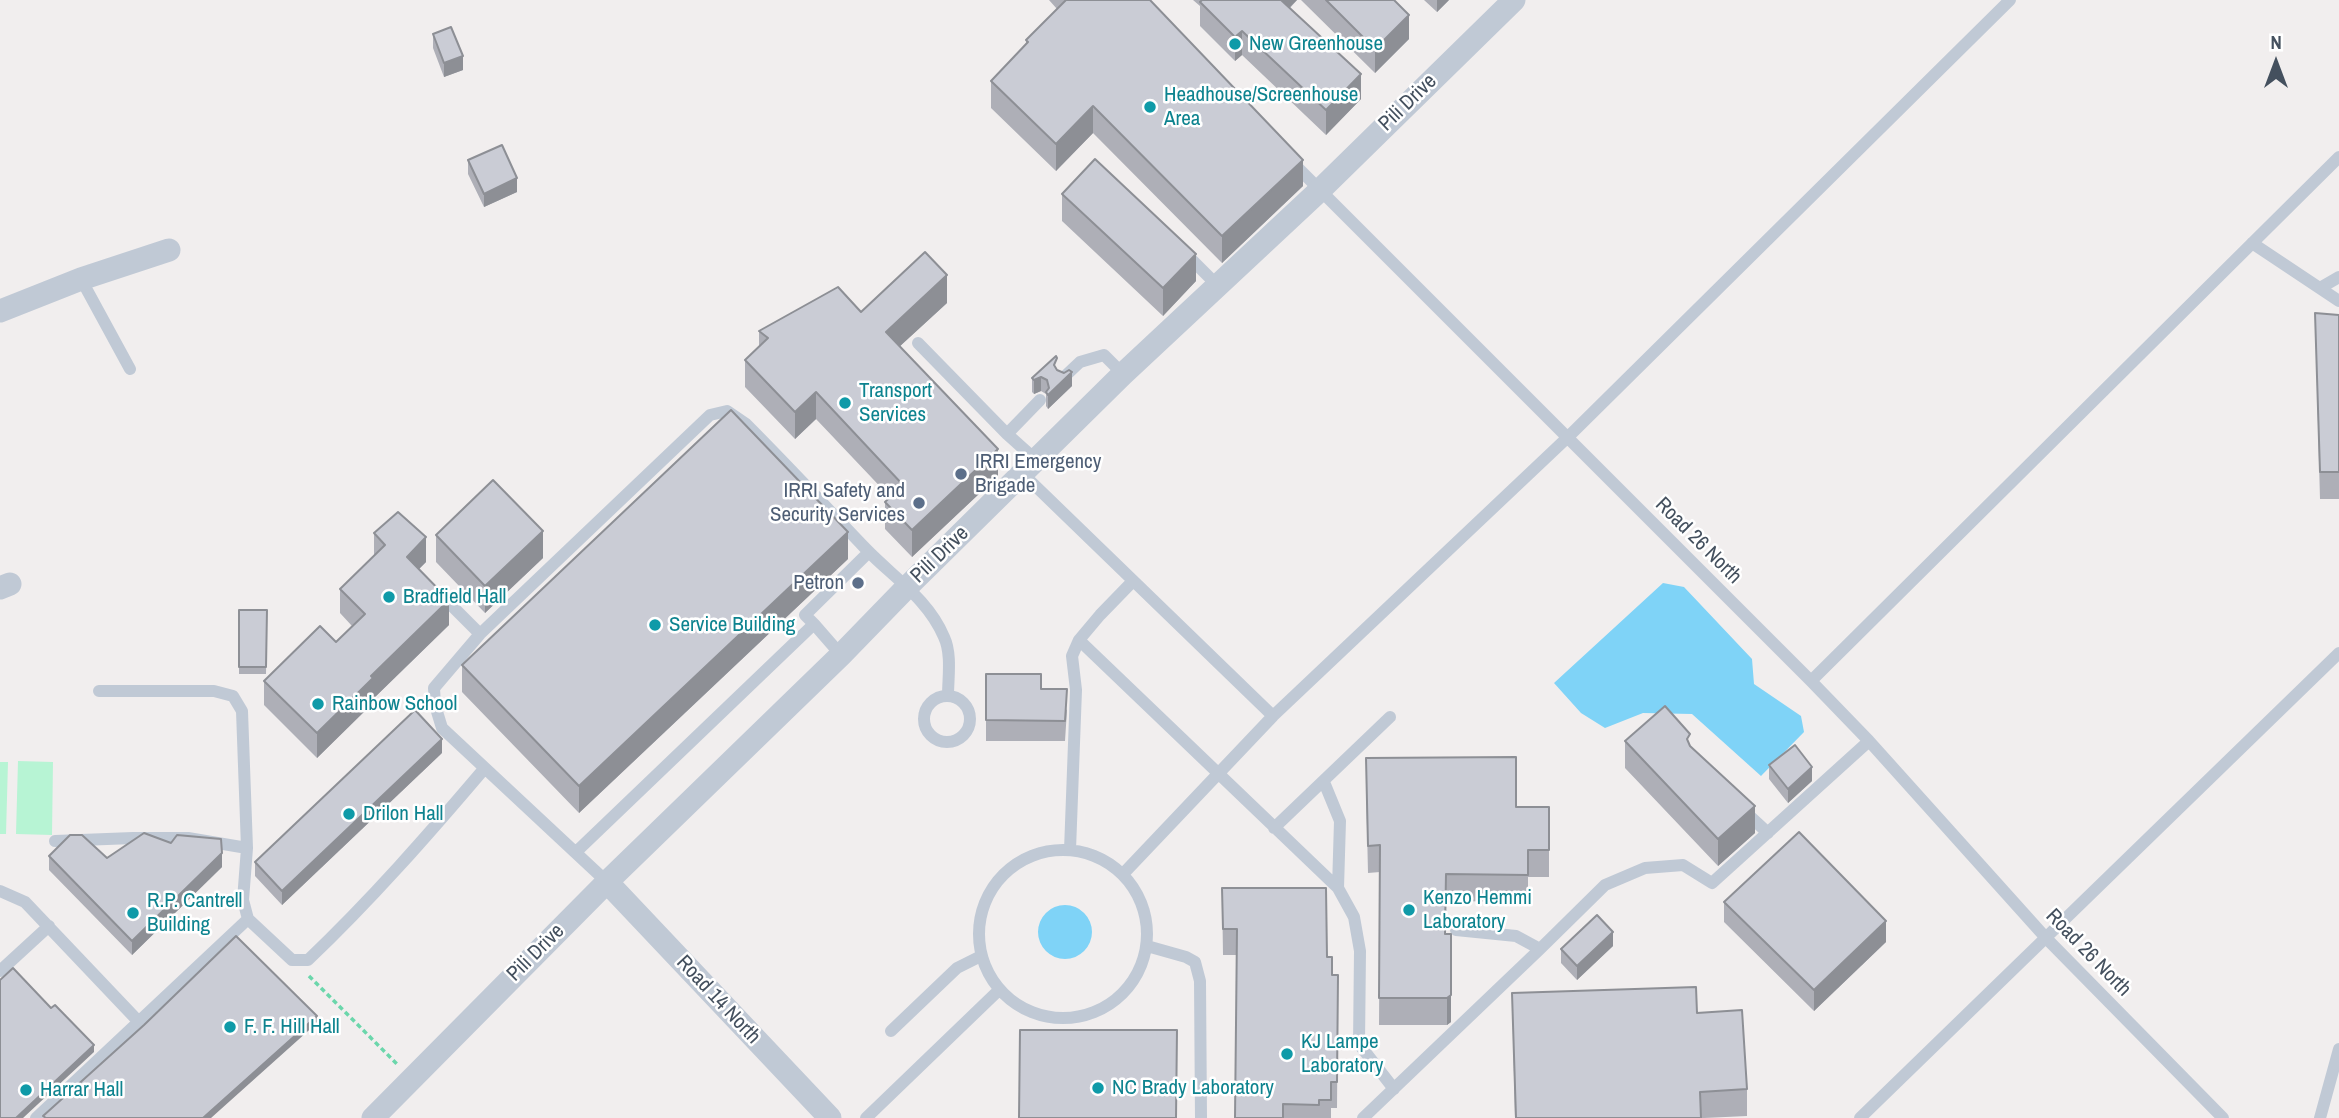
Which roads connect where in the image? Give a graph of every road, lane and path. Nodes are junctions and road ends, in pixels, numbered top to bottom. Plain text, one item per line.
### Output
1 (1514, 0) edge
2 (2010, 0) edge
3 (1280, 150) edge
4 (2339, 157) edge
5 (1319, 191) junction
6 (1171, 240) edge
7 (2252, 243) junction
8 (169, 250) dead end
9 (2339, 277) edge
10 (81, 279) junction
11 (1217, 285) junction
12 (2320, 288) junction
13 (2339, 300) edge
14 (0, 310) edge
15 (918, 343) dead end
16 (130, 369) dead end
17 (1123, 374) junction
18 (1063, 378) edge
19 (1040, 400) dead end
20 (1007, 434) junction
21 (1568, 437) junction
22 (1030, 467) junction
23 (869, 552) junction
24 (425, 580) edge
25 (1133, 582) junction
26 (908, 586) junction
27 (814, 624) junction
28 (480, 634) junction
29 (1079, 640) junction
30 (2339, 653) edge
31 (841, 655) junction
32 (1811, 681) junction
33 (99, 691) dead end
34 (948, 696) dead end
35 (1273, 716) junction
36 (1390, 717) dead end
37 (1869, 741) junction
38 (484, 769) junction
39 (1220, 772) junction
40 (1324, 782) junction
41 (1737, 804) edge
42 (1274, 828) junction
43 (1768, 833) junction
44 (55, 841) dead end
45 (247, 848) junction
46 (1070, 850) junction
47 (576, 852) junction
48 (1123, 874) junction
49 (607, 882) junction
50 (1338, 888) junction
51 (0, 891) edge
52 (247, 919) junction
53 (49, 926) junction
54 (1456, 930) dead end
55 (2046, 938) junction
56 (1147, 946) junction
57 (1540, 949) junction
58 (981, 956) junction
59 (292, 960) junction
60 (0, 971) edge
61 (999, 990) junction
62 (139, 1022) junction
63 (891, 1031) dead end
64 (2339, 1049) edge
65 (404, 1071) dead end
66 (1394, 1088) junction
67 (36, 1118) edge
68 (373, 1118) edge
69 (830, 1118) edge
70 (866, 1118) edge
71 (1201, 1118) edge
72 (1363, 1118) edge
73 (1860, 1118) edge
74 (2223, 1118) edge
75 (2320, 1118) edge

1 - 5 street, Pili Drive
2 - 21 lane
3 - 5 lane, Road 26 North
4 - 7 lane
5 - 11 street, Pili Drive
5 - 21 lane, Road 26 North
6 - 11 lane
7 - 12 lane
7 - 32 lane
8 - 10 street
9 - 12 lane
10 - 14 street
10 - 16 lane
11 - 17 street, Pili Drive
12 - 13 lane
15 - 20 lane
17 - 18 lane
17 - 22 street, Pili Drive
19 - 20 lane
20 - 22 lane
21 - 32 lane, Road 26 North
21 - 35 lane
22 - 25 lane
22 - 26 street, Pili Drive
23 - 26 lane
23 - 27 lane
23 - 28 lane
24 - 28 lane
25 - 29 lane
25 - 35 lane
26 - 31 street, Pili Drive
26 - 34 lane
27 - 31 lane
27 - 47 lane
28 - 38 lane
29 - 39 lane
29 - 46 lane
30 - 55 lane
31 - 49 street, Pili Drive
32 - 37 lane, Road 26 North
33 - 45 lane
35 - 39 lane
36 - 40 lane
37 - 43 lane
37 - 55 lane, Road 26 North
38 - 47 lane
38 - 59 lane
39 - 42 lane
39 - 48 lane
40 - 42 lane
40 - 50 lane
41 - 43 lane
42 - 50 lane
43 - 57 lane
44 - 45 lane
45 - 52 lane
46 - 48 lane
46 - 58 lane
47 - 49 lane
48 - 56 lane
49 - 68 street, Pili Drive
49 - 69 street, Road 14 North
50 - 66 lane
51 - 53 lane
52 - 59 lane
52 - 62 lane
53 - 60 lane
53 - 62 lane
54 - 57 lane
55 - 73 lane
55 - 74 lane, Road 26 North
56 - 61 lane
56 - 71 lane
57 - 66 lane
58 - 61 lane
58 - 63 lane
59 - 65 path
61 - 70 lane
62 - 67 lane
64 - 75 lane
66 - 72 lane

